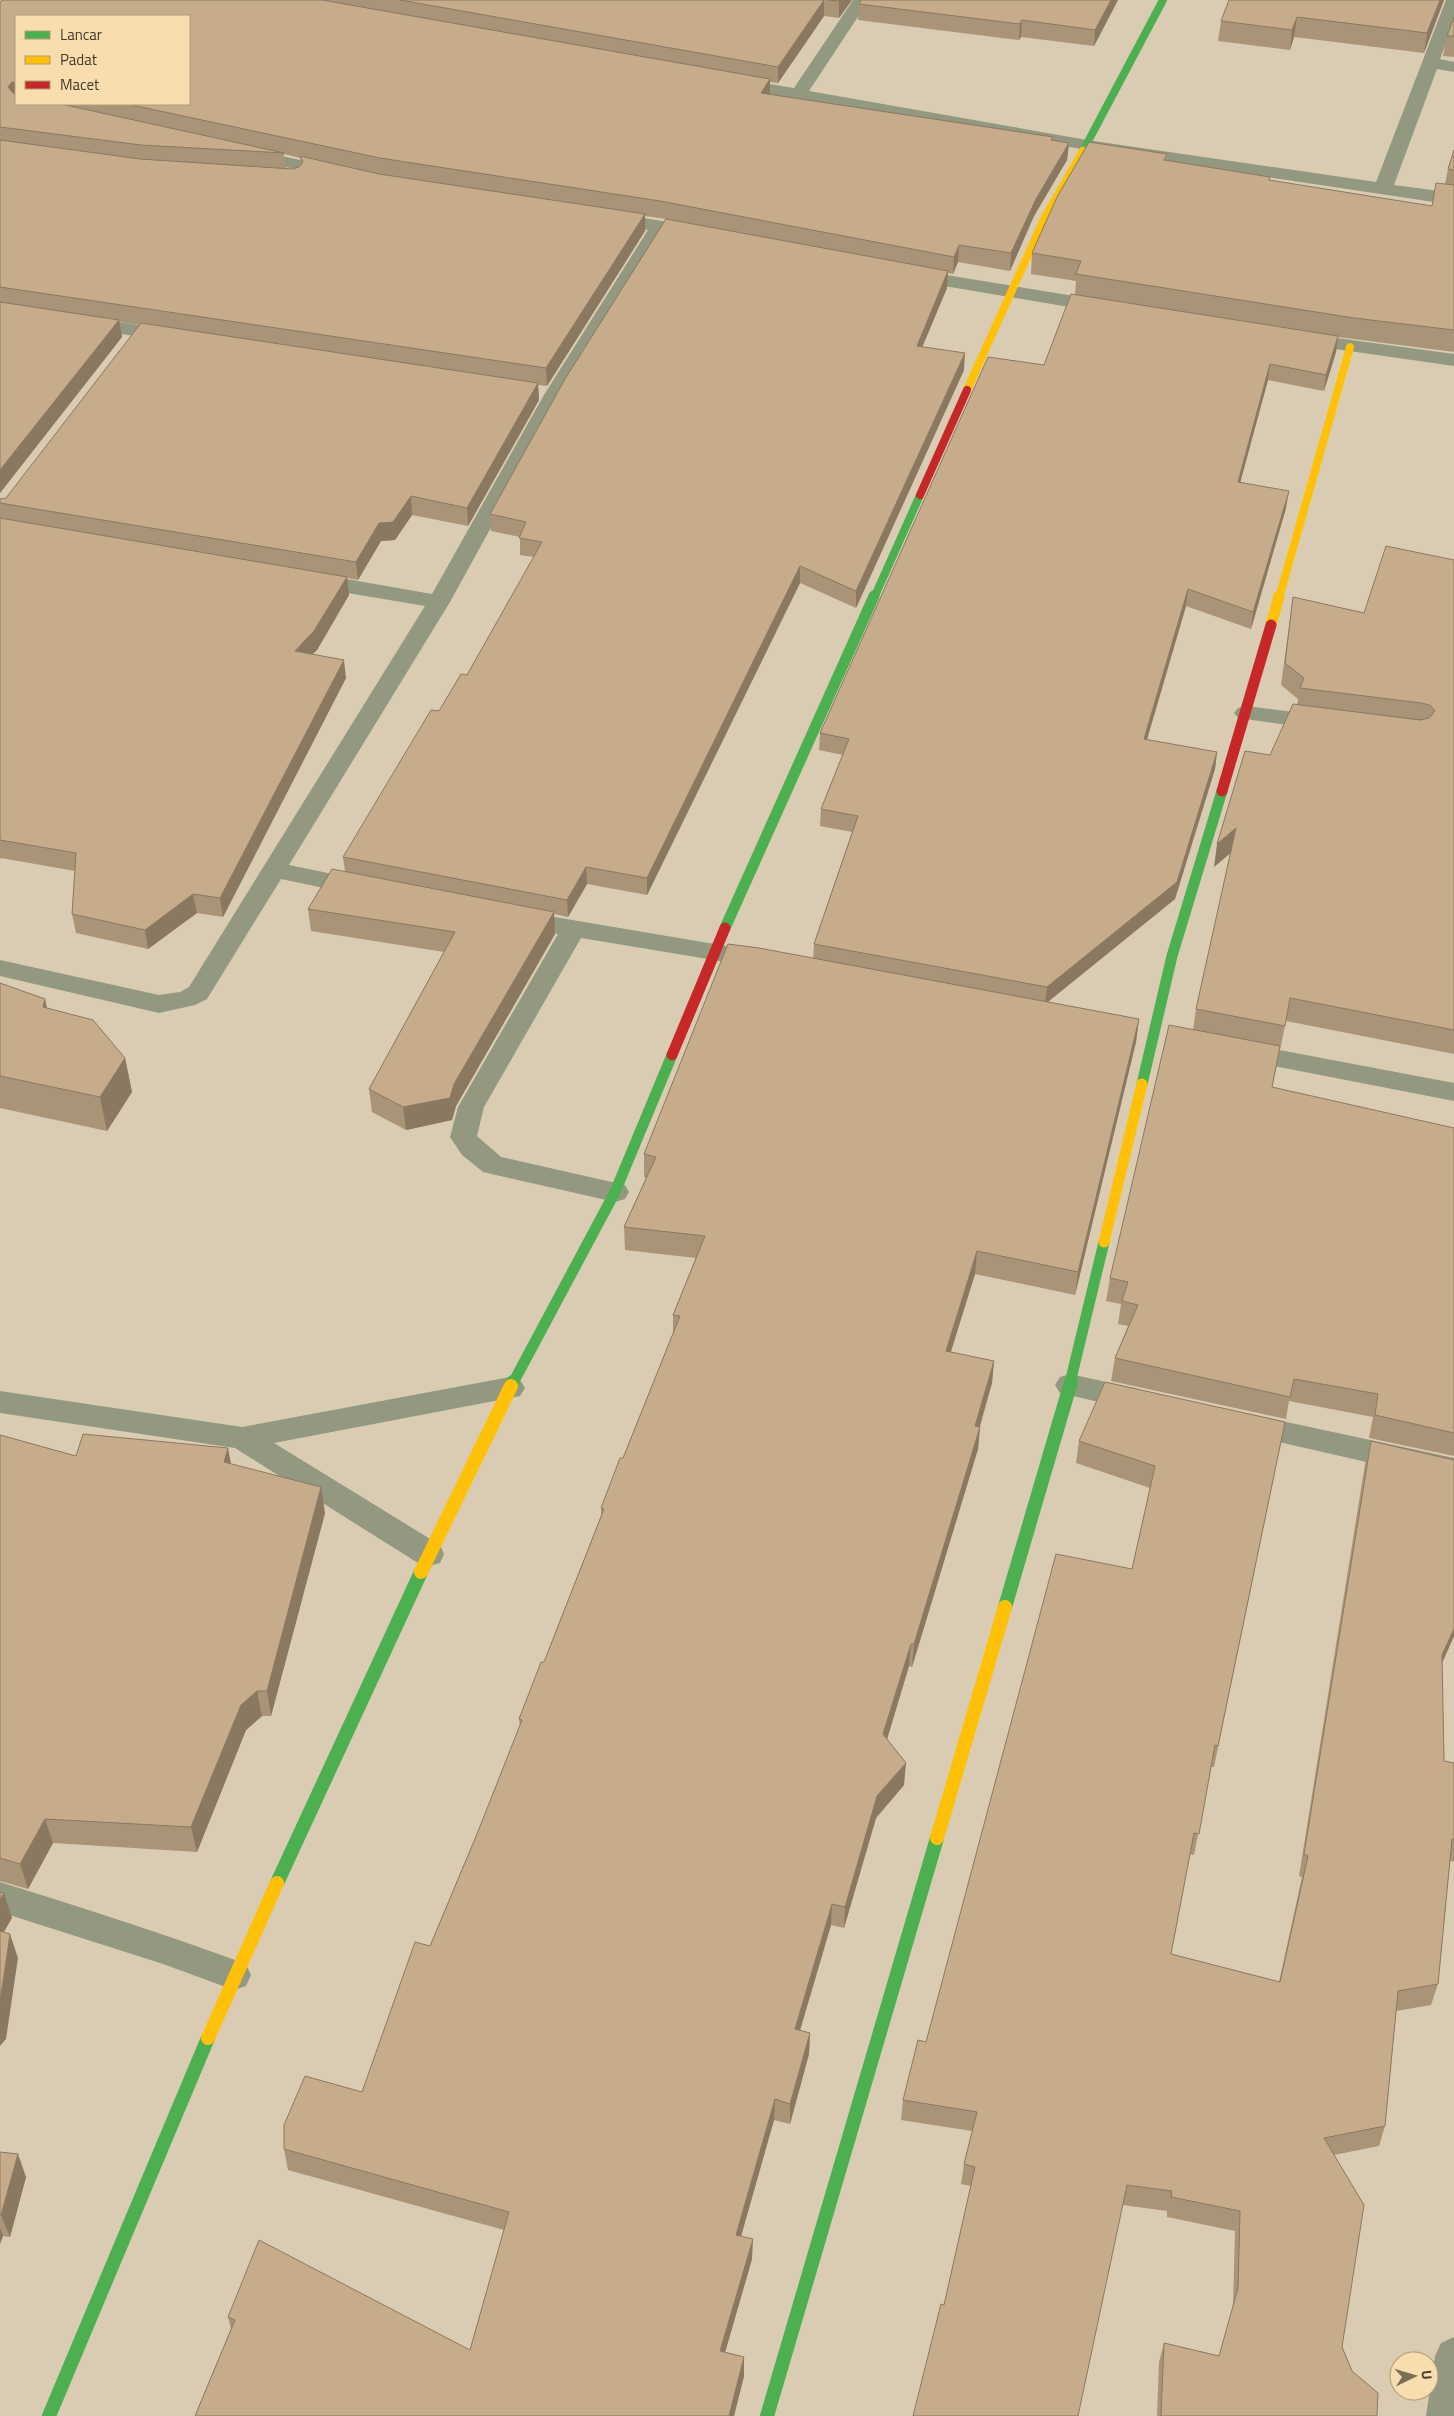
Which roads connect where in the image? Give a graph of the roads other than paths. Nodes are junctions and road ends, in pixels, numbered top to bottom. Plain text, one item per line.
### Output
1 (861, 0) edge
2 (1163, 0) edge
3 (1454, 0) edge
4 (1431, 63) junction
5 (1454, 67) edge
6 (720, 81) edge
7 (798, 95) junction
8 (1087, 145) junction
9 (235, 151) edge
10 (272, 176) edge
11 (1383, 188) junction
12 (1454, 199) edge
13 (593, 215) edge
14 (660, 226) junction
15 (718, 237) edge
16 (893, 272) edge
17 (1010, 293) junction
18 (1124, 310) edge
19 (65, 320) edge
20 (1284, 336) edge
21 (187, 338) edge
22 (1350, 347) junction
23 (1454, 360) edge
24 (293, 577) edge
25 (439, 602) junction
26 (1246, 713) junction
27 (1350, 726) edge
28 (275, 870) junction
29 (382, 892) edge
30 (498, 915) edge
31 (574, 928) junction
32 (714, 952) junction
33 (763, 961) edge
34 (0, 968) edge
35 (1222, 1048) edge
36 (1454, 1092) edge
37 (615, 1192) junction
38 (1070, 1385) junction
39 (510, 1388) junction
40 (0, 1402) edge
41 (1166, 1406) edge
42 (1223, 1419) edge
43 (242, 1438) junction
44 (1454, 1470) edge
45 (429, 1554) junction
46 (0, 1897) edge
47 (234, 1975) junction
48 (1454, 2356) edge
49 (49, 2416) edge
50 (767, 2416) edge
51 (1445, 2416) edge

1 - 7 street
2 - 8 street
3 - 4 street
4 - 5 street
4 - 11 street
6 - 7 street
7 - 8 street
8 - 11 street
8 - 17 street
9 - 10 street
11 - 12 street
13 - 14 street
14 - 15 street
14 - 25 street
16 - 17 street
17 - 18 street
17 - 32 street
19 - 21 street
20 - 22 street
22 - 23 street
22 - 26 street
24 - 25 street
25 - 28 street
26 - 27 street
26 - 38 street
28 - 29 street
28 - 34 street
30 - 31 street
31 - 32 street
31 - 37 street
32 - 33 street
32 - 37 street
35 - 36 street
37 - 39 street
38 - 41 street
38 - 50 street
39 - 43 street
39 - 45 street
40 - 43 street
42 - 44 street
43 - 45 street
45 - 47 street
46 - 47 street
47 - 49 street
48 - 51 street

